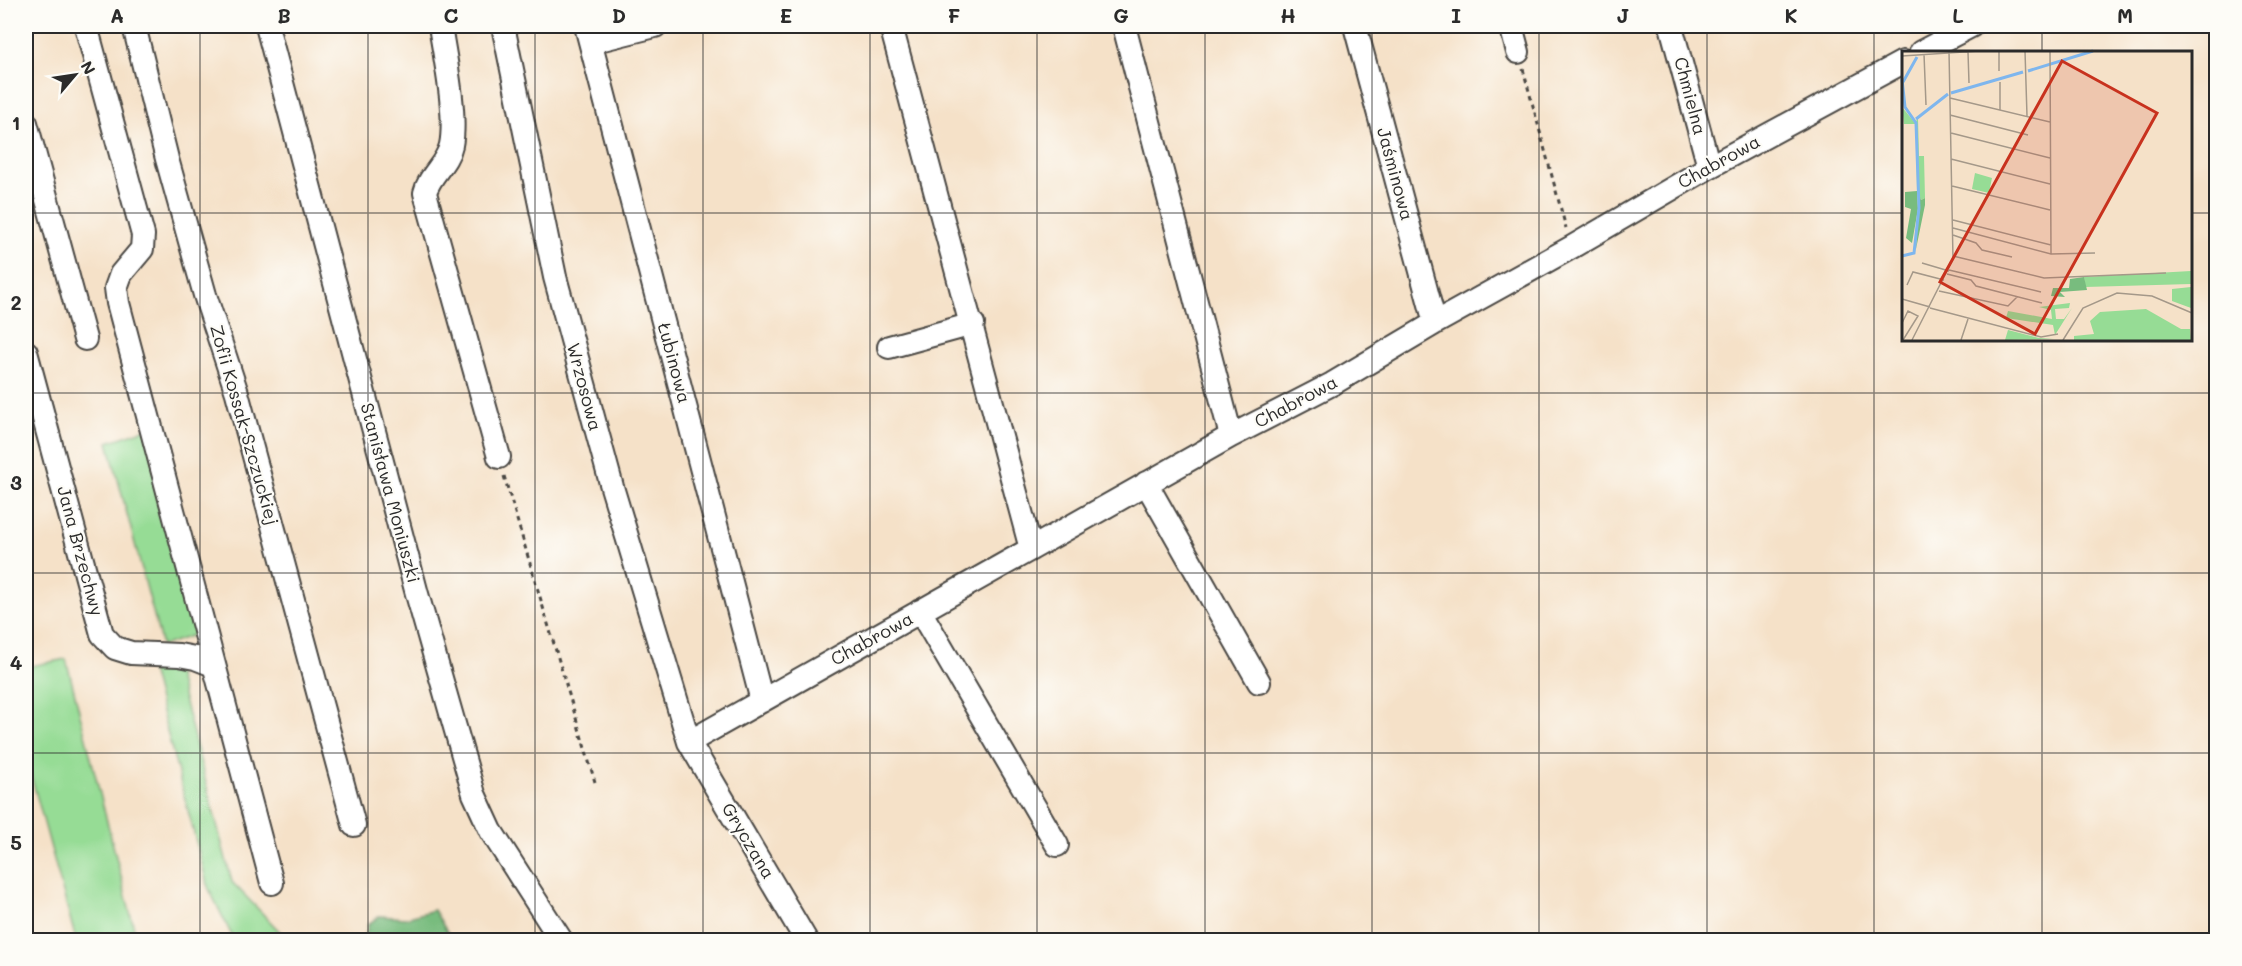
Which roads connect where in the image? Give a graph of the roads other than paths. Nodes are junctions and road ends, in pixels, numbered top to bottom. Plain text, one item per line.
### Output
1 (86, 26) edge
2 (134, 26) edge
3 (267, 26) edge
4 (440, 26) edge
5 (503, 26) edge
6 (655, 26) edge
7 (891, 26) edge
8 (1124, 26) edge
9 (1354, 26) edge
10 (1511, 26) edge
11 (1671, 26) edge
12 (1971, 26) edge
13 (588, 34) edge
14 (1923, 51) edge
15 (1518, 52) road end
16 (1902, 63) edge
17 (26, 123) edge
18 (1709, 167) junction
19 (1435, 323) junction
20 (972, 324) junction
21 (85, 339) dead end
22 (889, 347) dead end
23 (26, 352) edge
24 (1231, 436) junction
25 (499, 457) road end
26 (1146, 483) junction
27 (1031, 549) junction
28 (920, 611) junction
29 (213, 665) junction
30 (1259, 682) dead end
31 (762, 701) junction
32 (689, 742) junction
33 (354, 825) dead end
34 (1057, 845) dead end
35 (272, 883) dead end
36 (561, 940) edge
37 (806, 940) edge

1 - 29 street
2 - 33 street, Zofii Kossak-Szczuckiej
3 - 36 street, Stanisława Moniuszki
4 - 25 street
5 - 32 street, Wrzosowa
6 - 13 street
7 - 20 street
8 - 24 street
9 - 19 street, Jaśminowa
10 - 15 street
11 - 18 street, Chmielna
12 - 14 street
13 - 31 street, Łubinowa
16 - 18 street, Chabrowa
17 - 21 street
18 - 19 street, Chabrowa
19 - 24 street, Chabrowa
20 - 22 street
20 - 27 street
23 - 29 street, Jana Brzechwy
24 - 26 street, Chabrowa
26 - 27 street, Chabrowa
26 - 30 street
27 - 28 street, Chabrowa
28 - 31 street, Chabrowa
28 - 34 street
29 - 35 street
31 - 32 street, Chabrowa
32 - 37 street, Gryczana

